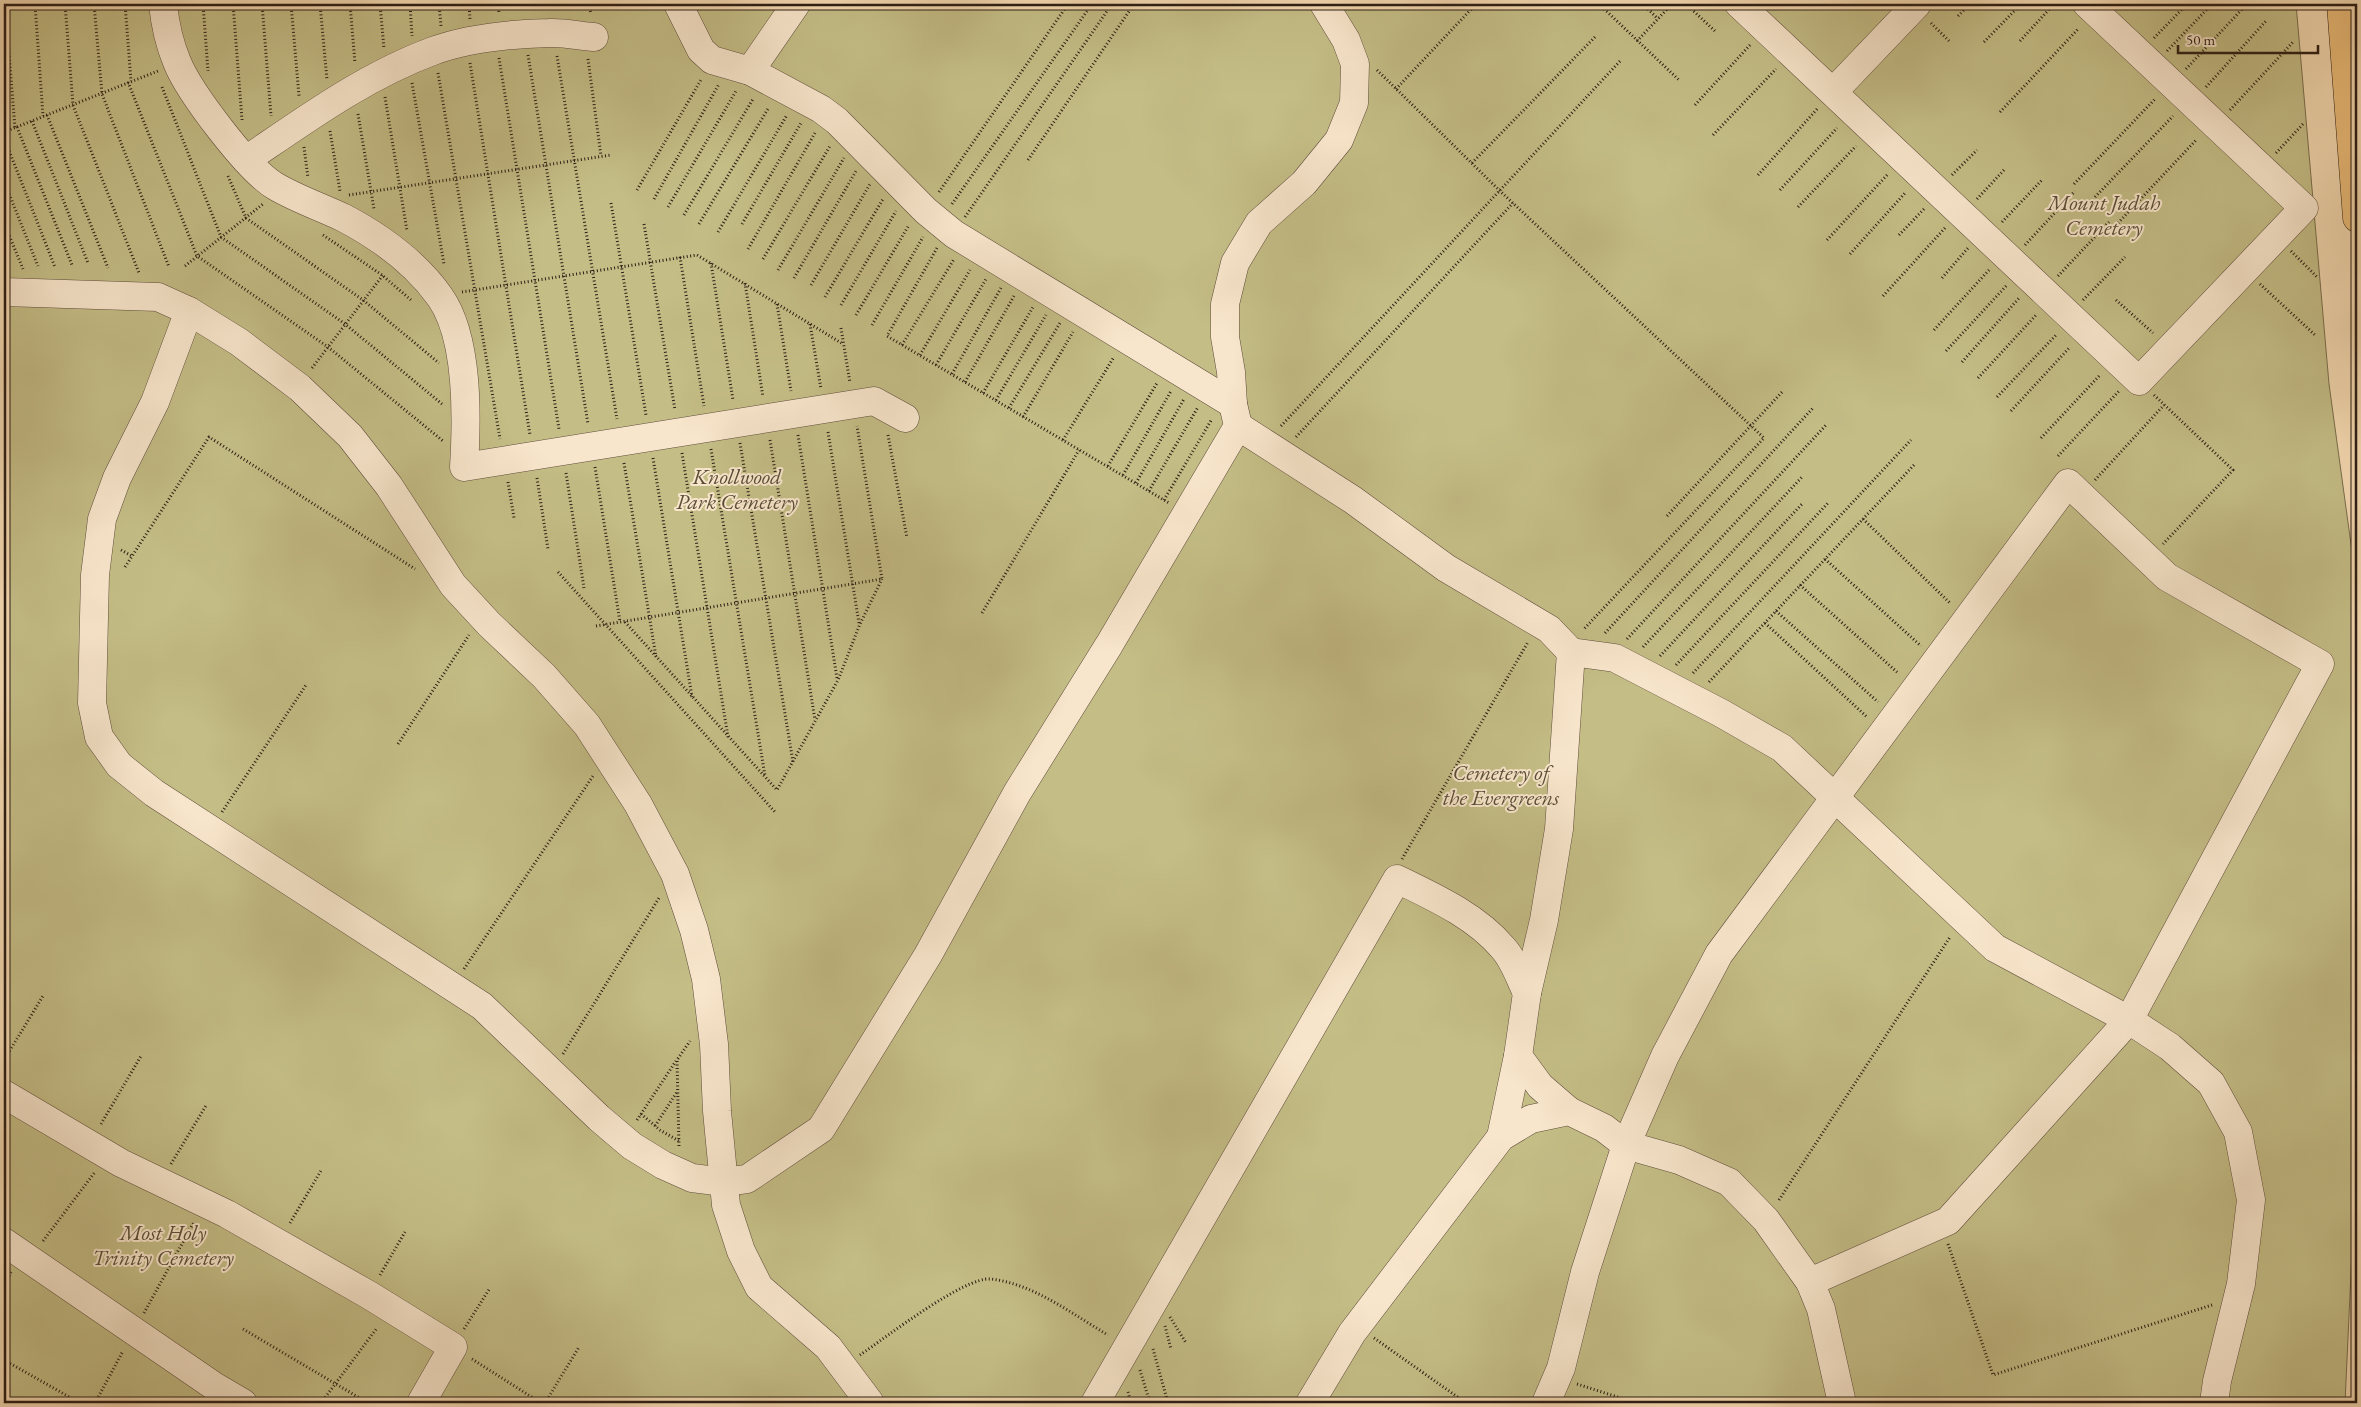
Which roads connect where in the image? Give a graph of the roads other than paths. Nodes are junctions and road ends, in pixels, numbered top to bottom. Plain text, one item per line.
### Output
1 (163, 4) edge
2 (678, 4) edge
3 (796, 4) edge
4 (1324, 4) edge
5 (1739, 4) edge
6 (1917, 4) edge
7 (2341, 4) edge
8 (2091, 7) edge
9 (590, 37) road end
10 (730, 66) junction
11 (1834, 91) junction
12 (237, 168) junction
13 (2357, 218) edge
14 (4, 292) edge
15 (189, 311) junction
16 (893, 412) road end
17 (1228, 415) junction
18 (1626, 669) junction
19 (1834, 800) junction
20 (1527, 993) junction
21 (2129, 1020) junction
22 (1518, 1056) junction
23 (4, 1094) edge
24 (1570, 1111) junction
25 (1501, 1137) junction
26 (1626, 1146) junction
27 (724, 1182) junction
28 (4, 1242) edge
29 (1810, 1282) junction
30 (209, 1395) edge
31 (243, 1403) edge
32 (421, 1403) edge
33 (870, 1403) edge
34 (1095, 1403) edge
35 (1310, 1403) edge
36 (1546, 1403) edge
37 (1842, 1403) edge
38 (2214, 1403) edge

1 - 12 lane
2 - 10 lane
3 - 10 lane
4 - 17 lane
5 - 11 lane
6 - 11 lane
7 - 13 highway
8 - 11 lane
9 - 12 lane
10 - 17 lane
12 - 16 lane
14 - 15 lane
15 - 27 lane
15 - 27 lane
17 - 18 lane
17 - 27 lane
18 - 19 lane
18 - 20 lane
19 - 21 lane
19 - 21 lane
19 - 26 lane
20 - 22 lane
20 - 34 lane
21 - 29 lane
21 - 38 lane
22 - 24 lane
22 - 25 lane
23 - 32 lane
24 - 25 lane
24 - 26 lane
25 - 35 lane
26 - 29 lane
26 - 36 lane
27 - 33 lane
28 - 30 lane
29 - 37 lane
30 - 31 lane

